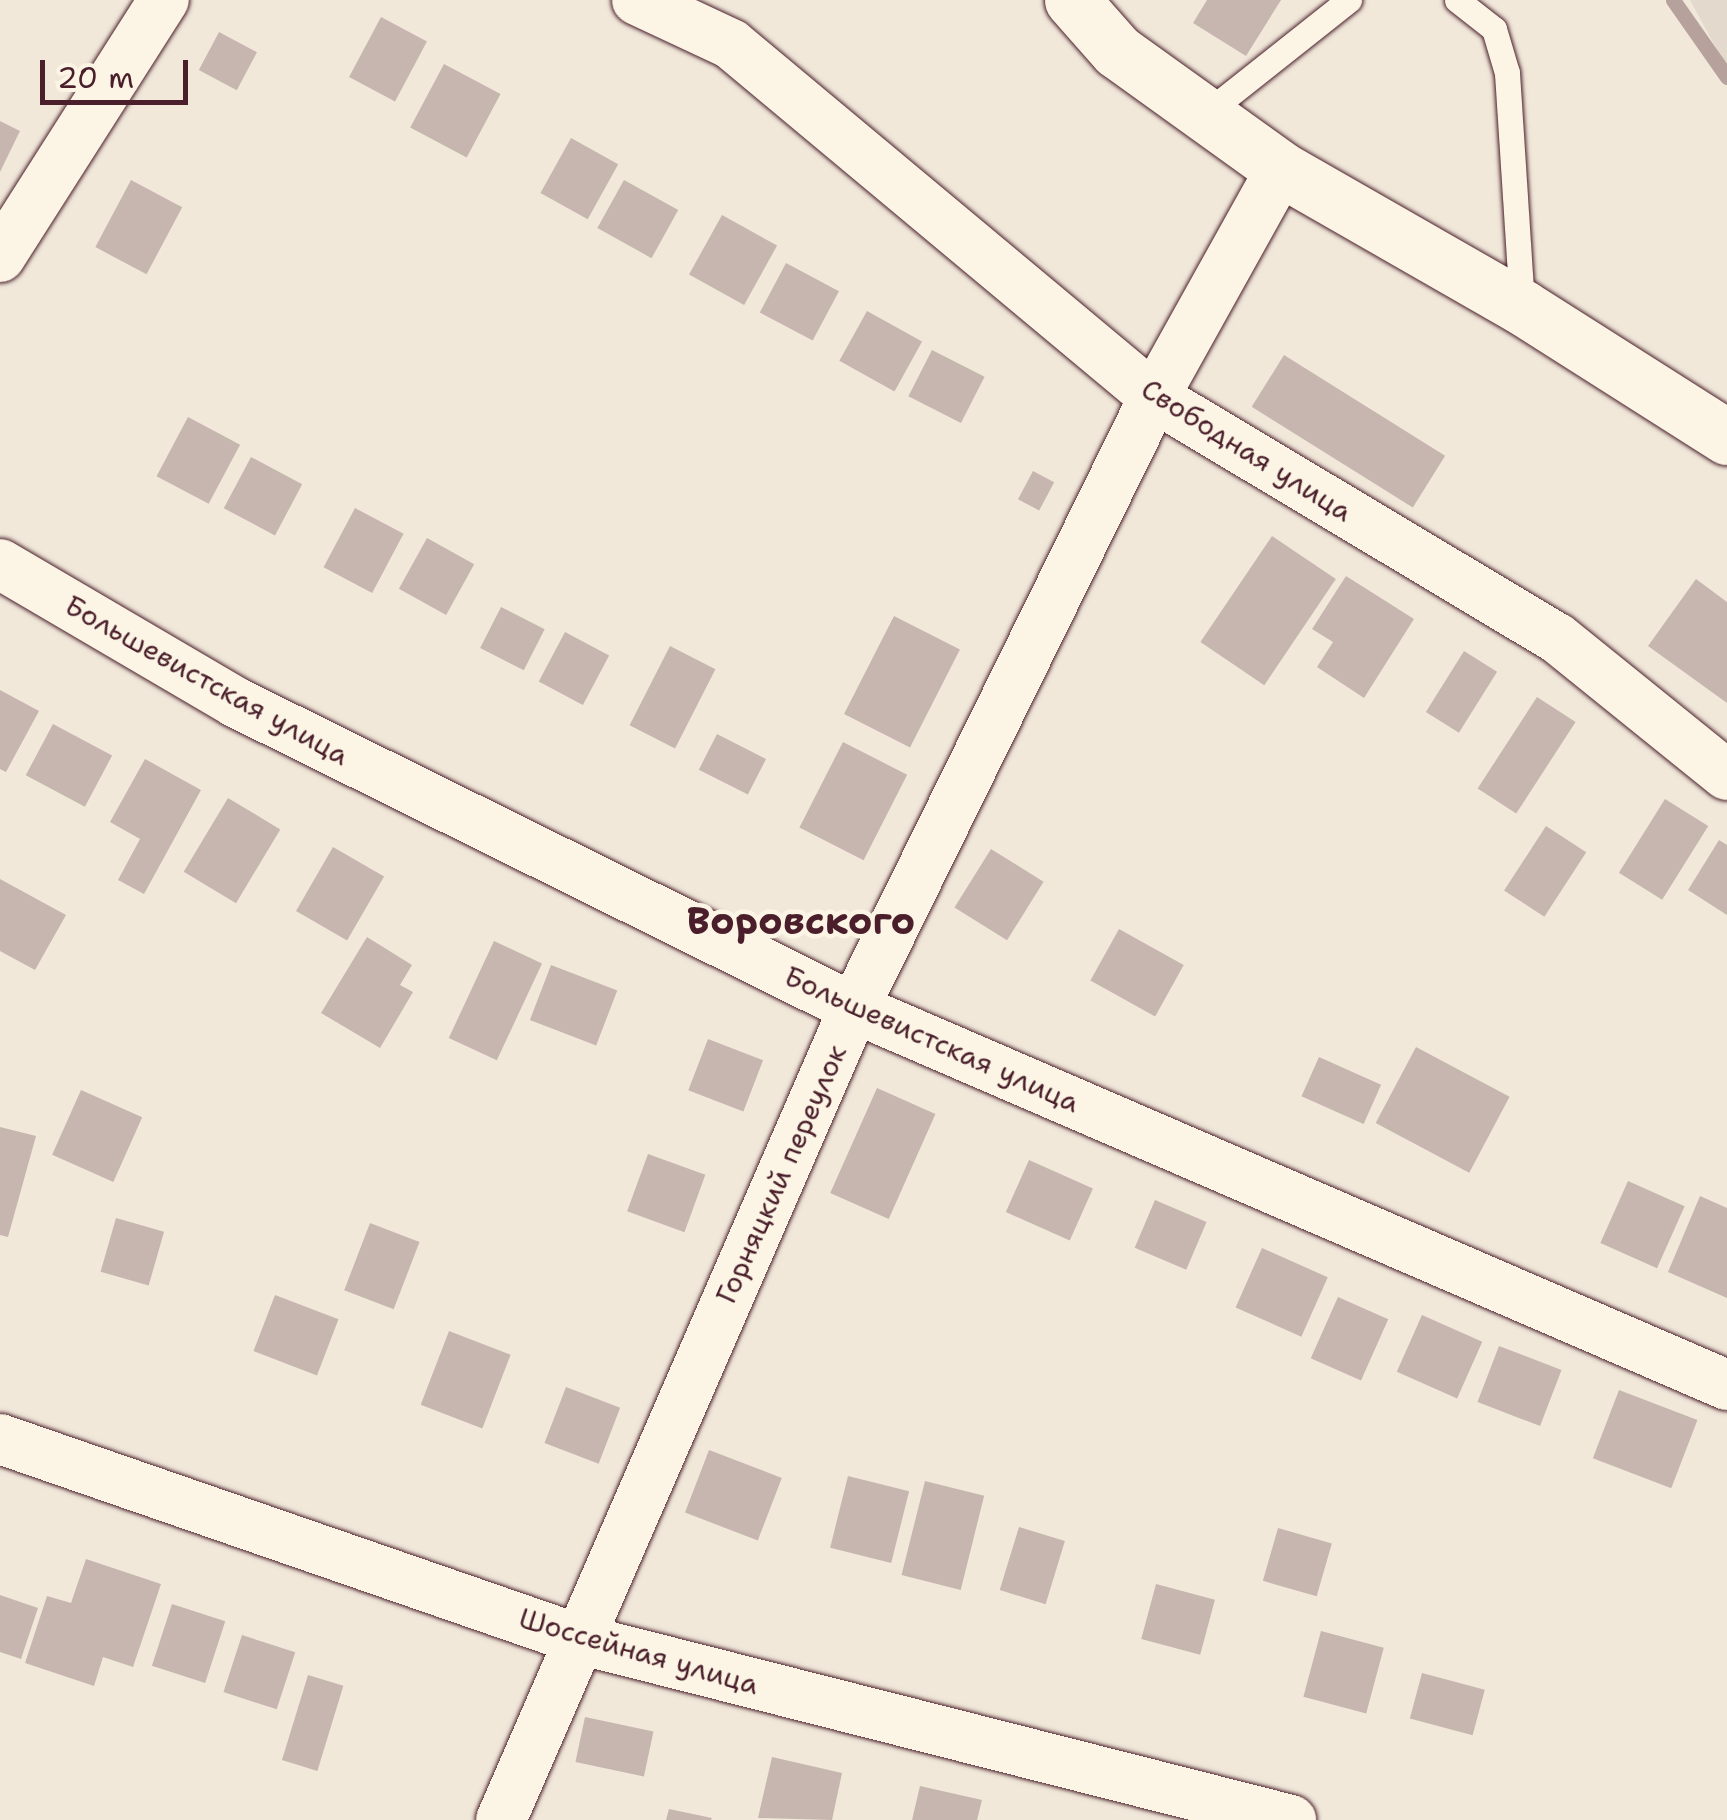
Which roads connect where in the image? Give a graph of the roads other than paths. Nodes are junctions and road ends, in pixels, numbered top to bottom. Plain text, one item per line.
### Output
1 (164, 0) edge
2 (638, 0) edge
3 (1072, 0) edge
4 (1090, 0) edge
5 (1348, 0) edge
6 (1457, 0) edge
7 (1117, 51) junction
8 (1205, 114) junction
9 (1281, 169) junction
10 (0, 258) edge
11 (1522, 307) junction
12 (1154, 398) junction
13 (1727, 437) edge
14 (0, 564) edge
15 (1727, 775) edge
16 (854, 1008) junction
17 (1727, 1385) edge
18 (0, 1440) edge
19 (575, 1638) junction
20 (501, 1820) edge
21 (1291, 1820) edge

1 - 10 street
2 - 12 street, Свободная улица
3 - 7 main road
4 - 7 main road
5 - 8 lane
6 - 11 lane
7 - 8 main road
8 - 9 main road
9 - 11 main road
9 - 12 street, Горняцкий переулок
11 - 13 main road
12 - 15 street, Свободная улица
12 - 16 street, Горняцкий переулок
14 - 16 street, Большевистская улица
16 - 17 street, Большевистская улица
16 - 19 street, Горняцкий переулок
18 - 19 street, Шоссейная улица
19 - 20 street, Горняцкий переулок
19 - 21 street, Шоссейная улица

